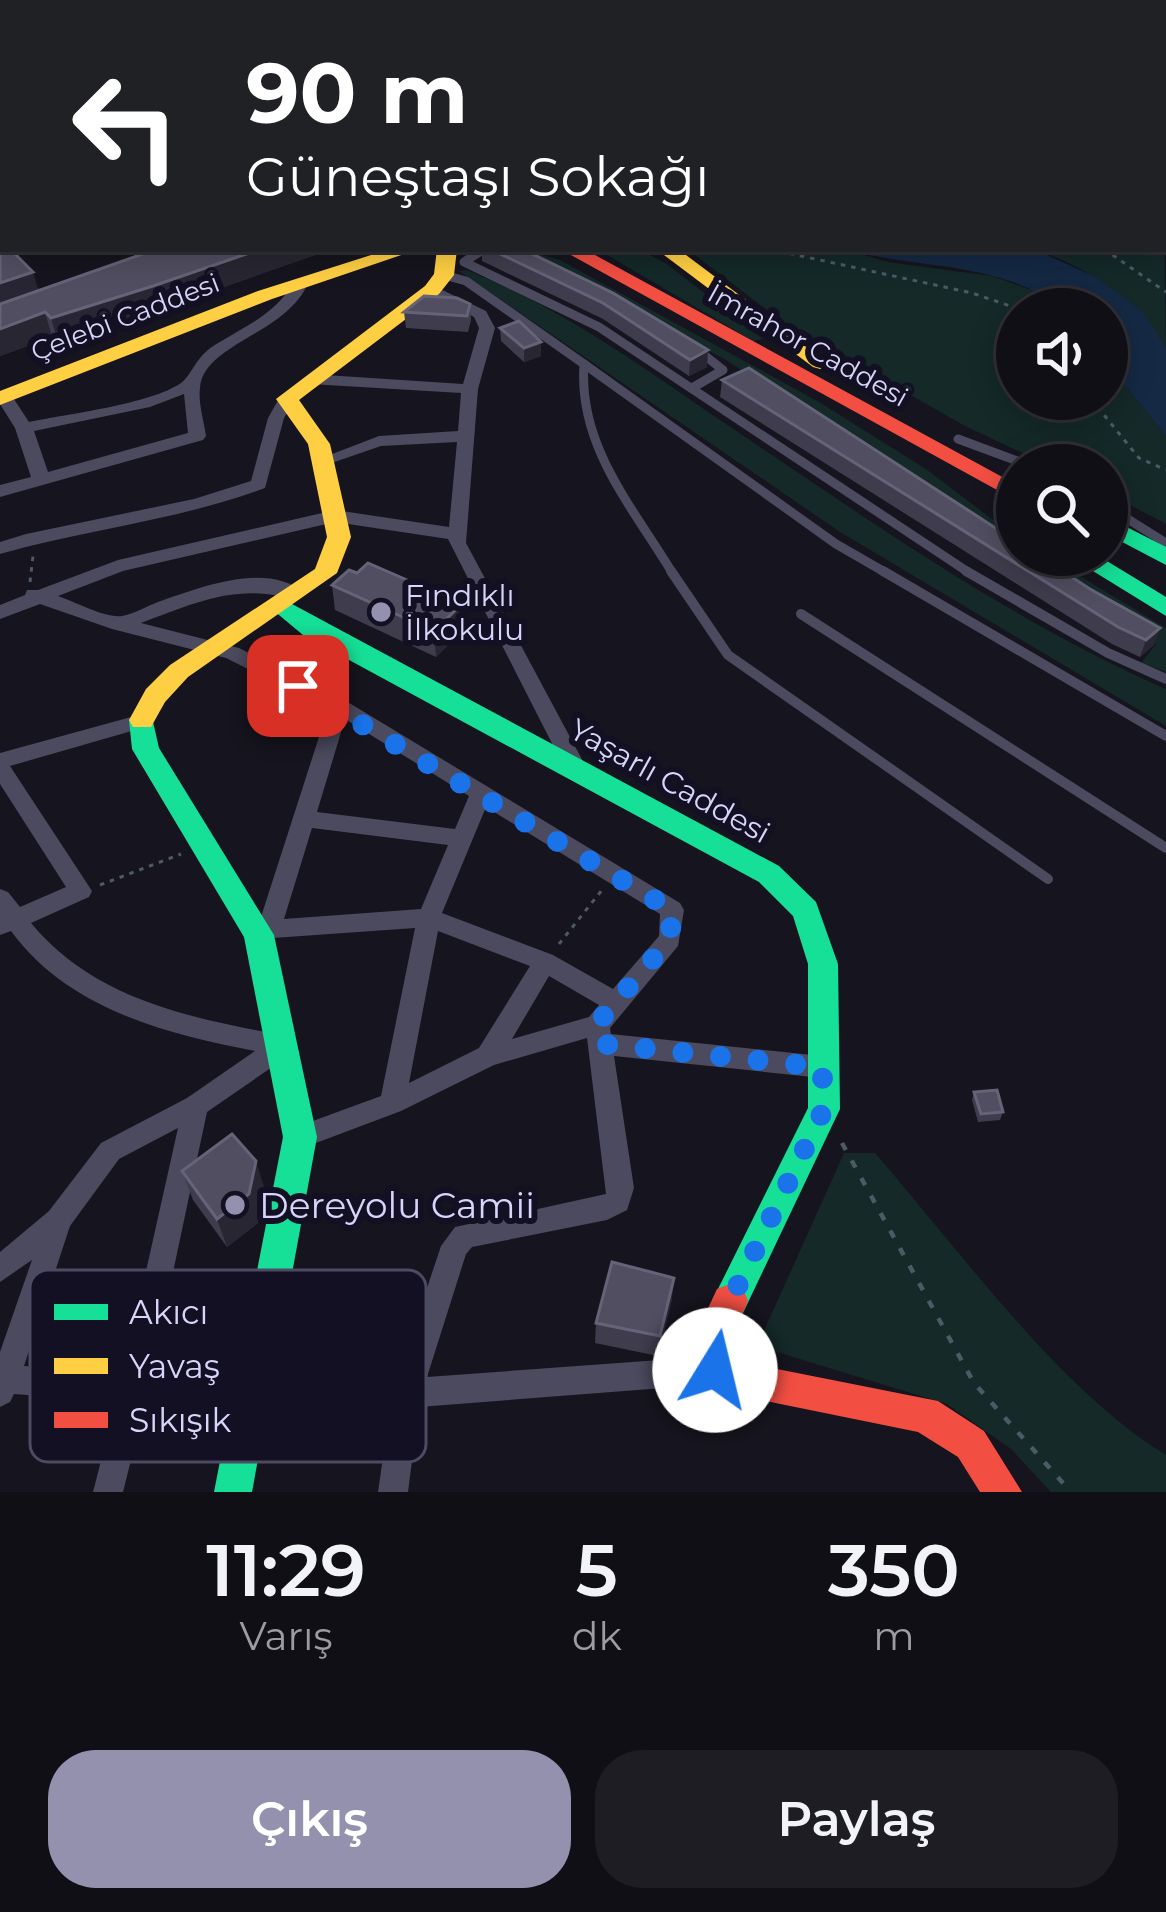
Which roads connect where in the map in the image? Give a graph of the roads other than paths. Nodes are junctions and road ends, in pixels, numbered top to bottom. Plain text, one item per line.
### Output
1 (384, 252) edge
2 (399, 252) edge
3 (479, 252) edge
4 (576, 252) edge
5 (593, 252) edge
6 (670, 252) edge
7 (441, 271) edge
8 (298, 281) junction
9 (633, 283) junction
10 (691, 346) edge
11 (584, 364) junction
12 (310, 379) junction
13 (191, 385) junction
14 (692, 388) junction
15 (470, 389) junction
16 (1, 396) edge
17 (286, 399) junction
18 (24, 428) junction
19 (466, 436) junction
20 (920, 439) junction
21 (958, 440) junction
22 (996, 454) edge
23 (323, 461) junction
24 (996, 461) edge
25 (40, 479) junction
26 (996, 482) edge
27 (0, 491) edge
28 (996, 499) edge
29 (335, 516) junction
30 (1128, 519) edge
31 (455, 534) junction
32 (1128, 536) edge
33 (1166, 543) edge
34 (0, 548) edge
35 (1128, 557) edge
36 (1166, 557) edge
37 (1113, 576) edge
38 (1166, 578) edge
39 (34, 595) junction
40 (287, 600) junction
41 (1166, 608) edge
42 (0, 612) edge
43 (801, 614) dead end
44 (119, 624) junction
45 (216, 647) junction
46 (1166, 679) edge
47 (339, 706) junction
48 (142, 721) junction
49 (1166, 736) edge
50 (0, 764) edge
51 (574, 765) junction
52 (481, 793) junction
53 (304, 818) junction
54 (462, 838) junction
55 (1166, 848) edge
56 (1048, 879) dead end
57 (4, 914) edge
58 (429, 918) junction
59 (264, 932) junction
60 (544, 962) junction
61 (616, 1002) junction
62 (599, 1034) junction
63 (282, 1046) junction
64 (488, 1056) junction
65 (822, 1067) junction
66 (392, 1103) junction
67 (196, 1106) junction
68 (300, 1137) junction
69 (59, 1220) junction
70 (0, 1269) edge
71 (42, 1270) edge
72 (160, 1270) edge
73 (275, 1270) edge
74 (30, 1303) edge
75 (426, 1335) edge
76 (715, 1370) junction
77 (2, 1383) edge
78 (426, 1394) edge
79 (115, 1462) edge
80 (238, 1462) edge
81 (396, 1462) edge
82 (107, 1492) edge
83 (232, 1492) edge
84 (392, 1492) edge
85 (1003, 1492) edge

1 - 8 main road, Çelebi Caddesi
2 - 8 main road, Çelebi Caddesi
3 - 14 lane
4 - 9 main road, İmrahor Caddesi
5 - 9 main road
6 - 21 main road, İmrahor Caddesi
7 - 11 lane
7 - 12 main road
7 - 15 street
8 - 13 street
8 - 16 main road, Çelebi Caddesi
9 - 20 main road, İmrahor Caddesi
10 - 14 lane
11 - 49 lane
11 - 56 lane
12 - 15 street
12 - 17 main road
13 - 18 street
13 - 25 street
14 - 46 lane
15 - 19 street
16 - 18 street
17 - 23 main road
17 - 34 street
18 - 25 street
19 - 23 street
19 - 31 street
20 - 26 main road, İmrahor Caddesi
20 - 28 main road
21 - 22 lane
21 - 24 main road, İmrahor Caddesi
23 - 29 main road
25 - 27 street
29 - 31 street
29 - 39 street
29 - 40 main road
30 - 33 lane
31 - 51 street
32 - 36 main road
35 - 38 main road
37 - 41 main road
39 - 42 street
39 - 44 street
40 - 44 street
40 - 45 main road
40 - 51 main road, Yaşarlı Caddesi
43 - 55 lane
44 - 45 street
45 - 47 street
45 - 48 main road
47 - 52 street
47 - 53 street
48 - 50 street
48 - 59 main road
50 - 57 street
51 - 65 main road, Yaşarlı Caddesi
52 - 54 street
52 - 61 street
53 - 54 street
53 - 59 street
54 - 58 street
57 - 63 street
58 - 59 street
58 - 60 street
58 - 66 street
59 - 63 main road
60 - 61 street
60 - 64 street
61 - 62 street
62 - 64 street
62 - 65 street
62 - 75 street
63 - 67 street
63 - 68 main road
64 - 66 street
65 - 76 main road, Yaşarlı Caddesi
66 - 68 street
67 - 69 street
67 - 72 street
68 - 73 main road
69 - 70 street
69 - 71 street
74 - 77 street
76 - 78 street
76 - 85 main road
79 - 82 street
80 - 83 main road
81 - 84 street

